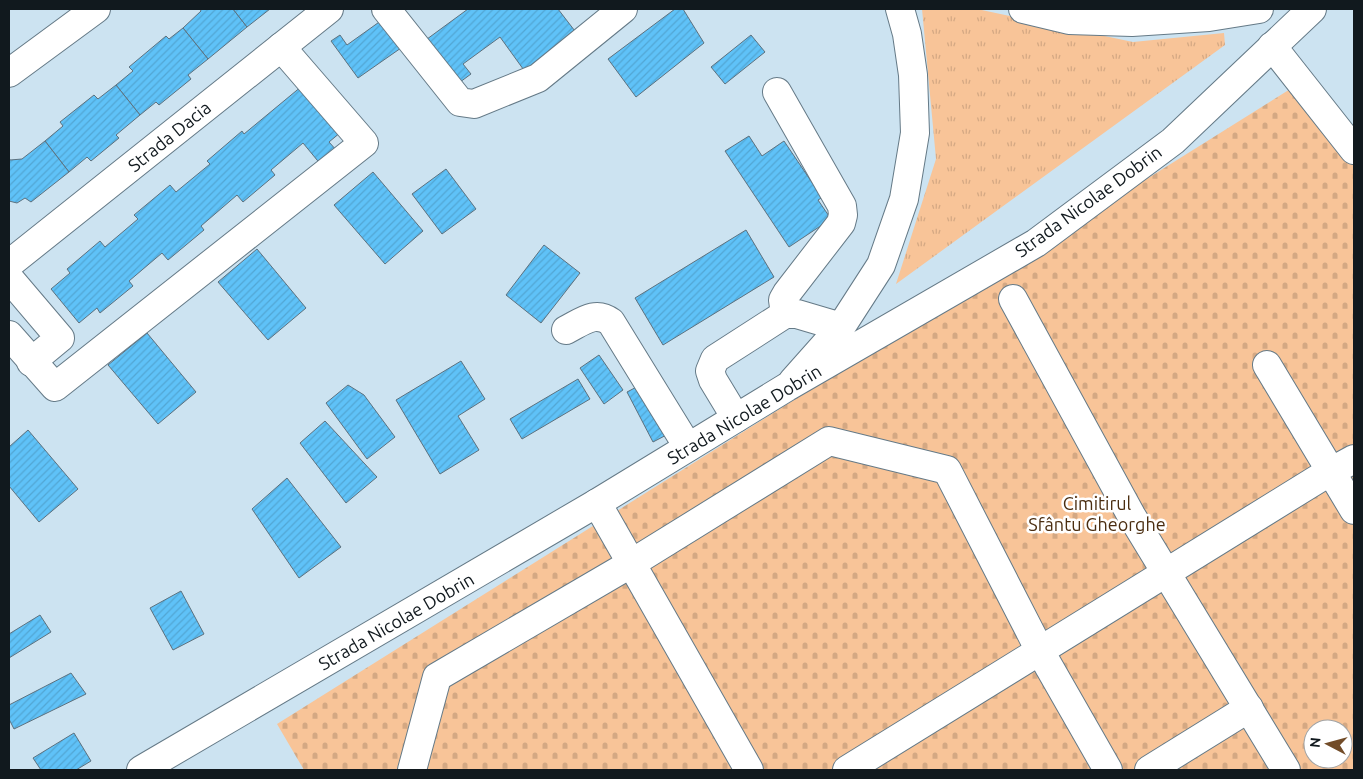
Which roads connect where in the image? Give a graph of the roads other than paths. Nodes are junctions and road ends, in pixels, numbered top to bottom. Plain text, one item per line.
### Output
1 (96, 9) edge
2 (329, 9) edge
3 (386, 9) edge
4 (623, 9) edge
5 (900, 9) edge
6 (1023, 9) edge
7 (1259, 9) edge
8 (1312, 9) edge
9 (1272, 46) junction
10 (281, 47) junction
11 (9, 73) edge
12 (777, 92) dead end
13 (1354, 150) edge
14 (9, 264) edge
15 (9, 278) edge
16 (1013, 299) dead end
17 (784, 314) junction
18 (841, 327) junction
19 (566, 330) dead end
20 (9, 336) edge
21 (31, 362) junction
22 (1267, 365) dead end
23 (787, 388) junction
24 (736, 418) junction
25 (688, 447) junction
26 (1343, 465) edge
27 (597, 503) junction
28 (1354, 510) edge
29 (632, 563) junction
30 (1166, 573) junction
31 (1040, 651) junction
32 (1249, 708) junction
33 (141, 770) edge
34 (412, 770) edge
35 (749, 770) edge
36 (847, 770) edge
37 (1108, 770) edge
38 (1149, 770) edge
39 (1286, 770) edge

1 - 11 street
2 - 10 street, Strada Dacia
3 - 4 street
5 - 18 street
6 - 7 street
8 - 9 street, Strada Nicolae Dobrin
9 - 13 street
9 - 23 street, Strada Nicolae Dobrin
10 - 14 street, Strada Dacia
10 - 21 street
12 - 17 street
15 - 21 street
16 - 30 street
17 - 18 street
17 - 24 street
18 - 23 street
19 - 25 street
20 - 21 street
22 - 26 street
23 - 24 street, Strada Nicolae Dobrin
24 - 25 street, Strada Nicolae Dobrin
25 - 27 street, Strada Nicolae Dobrin
26 - 28 street
26 - 30 street
27 - 29 street
27 - 33 street, Strada Nicolae Dobrin
29 - 31 street
29 - 34 street
29 - 35 street
30 - 31 street
30 - 32 street
31 - 36 street
31 - 37 street
32 - 38 street
32 - 39 street

